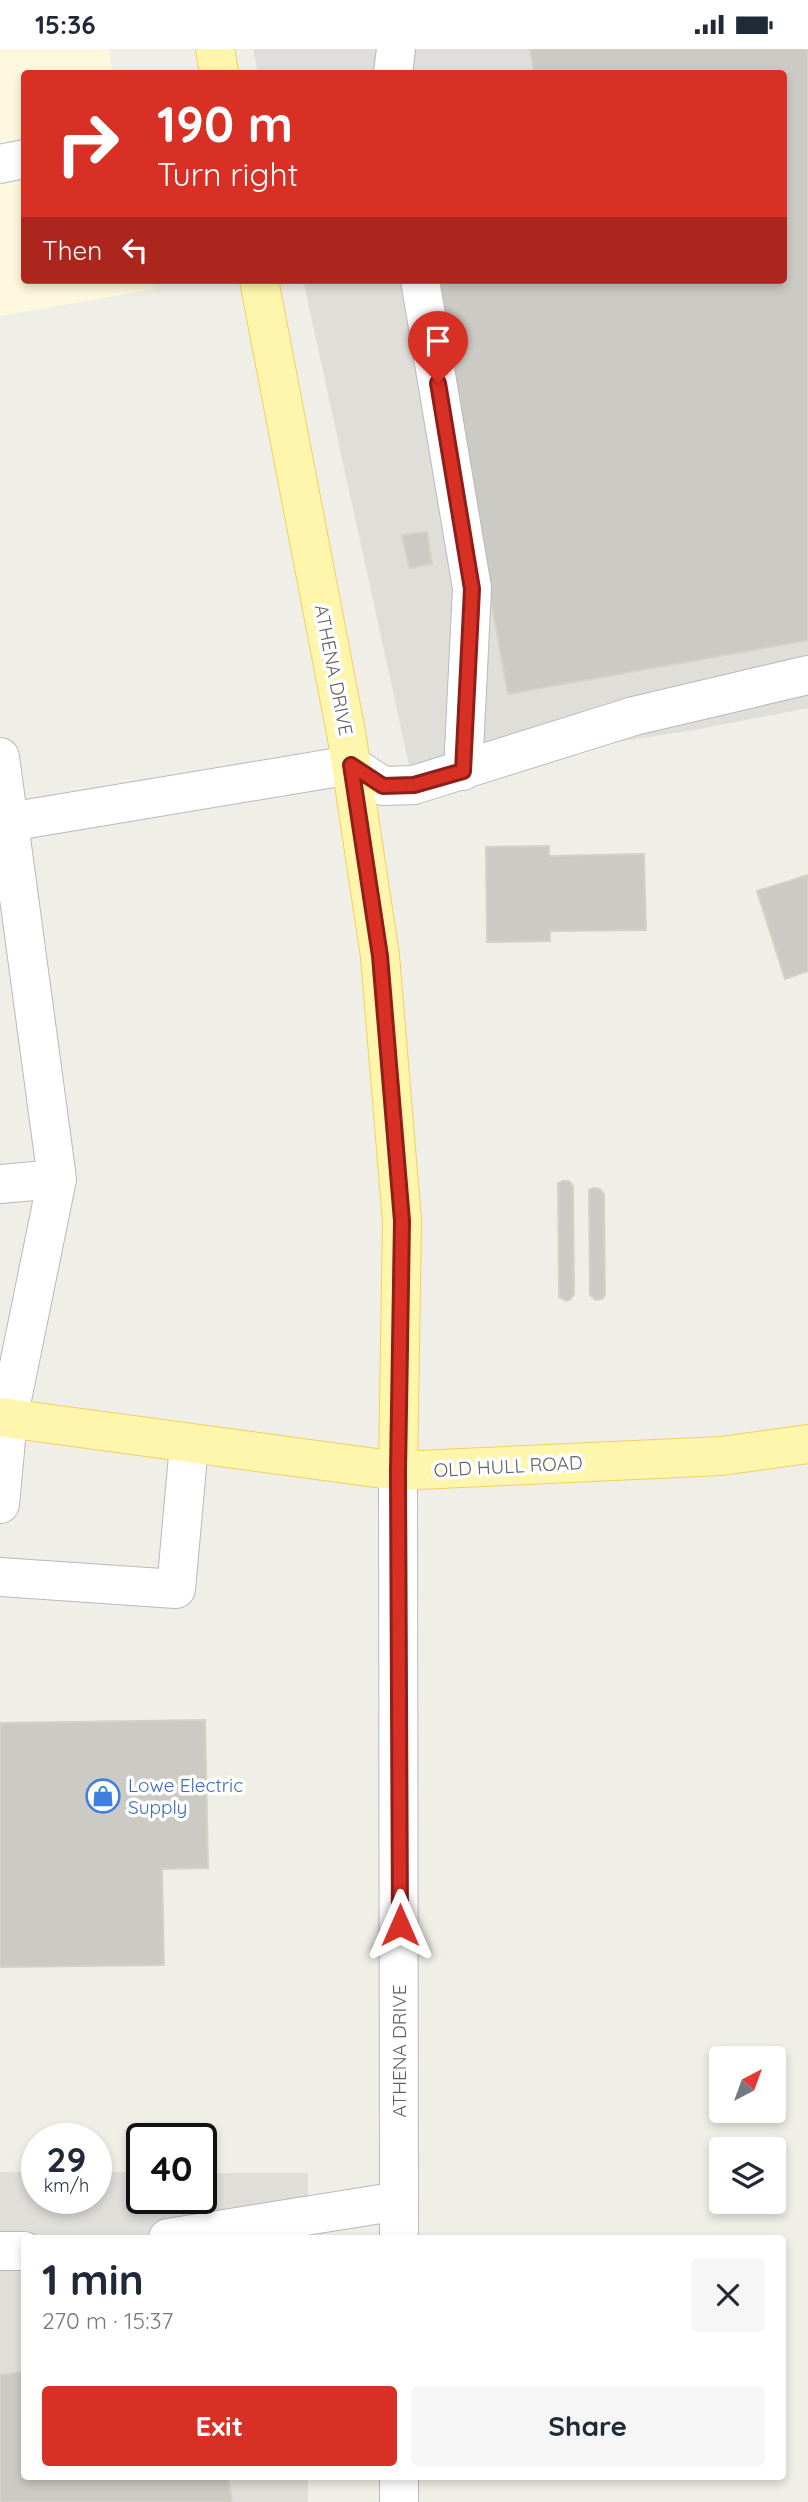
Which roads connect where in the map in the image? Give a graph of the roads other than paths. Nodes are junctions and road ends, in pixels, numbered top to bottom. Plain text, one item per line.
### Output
1 (215, 49) edge
2 (396, 49) edge
3 (218, 70) edge
4 (393, 70) edge
5 (21, 160) edge
6 (0, 164) edge
7 (260, 284) edge
8 (421, 284) edge
9 (808, 675) edge
10 (0, 757) edge
11 (351, 765) junction
12 (463, 771) junction
13 (9, 823) junction
14 (57, 1179) junction
15 (0, 1184) edge
16 (4, 1418) edge
17 (808, 1444) edge
18 (189, 1445) junction
19 (398, 1471) junction
20 (0, 1504) edge
21 (0, 1577) edge
22 (399, 2220) edge
23 (206, 2235) edge
24 (0, 2251) edge
25 (21, 2251) edge
26 (399, 2480) edge
27 (399, 2502) edge

1 - 3 main road
2 - 4 street
5 - 6 street
7 - 11 main road, ATHENA DRIVE
8 - 12 street
9 - 12 street
10 - 13 street
11 - 12 street
11 - 13 street
11 - 19 main road, ATHENA DRIVE
13 - 14 street
14 - 15 street
14 - 16 street
16 - 18 main road, OLD HULL ROAD
16 - 20 street
17 - 19 main road, OLD HULL ROAD
18 - 19 main road, OLD HULL ROAD
18 - 21 street
19 - 22 street, ATHENA DRIVE
22 - 23 street
24 - 25 street
26 - 27 street

